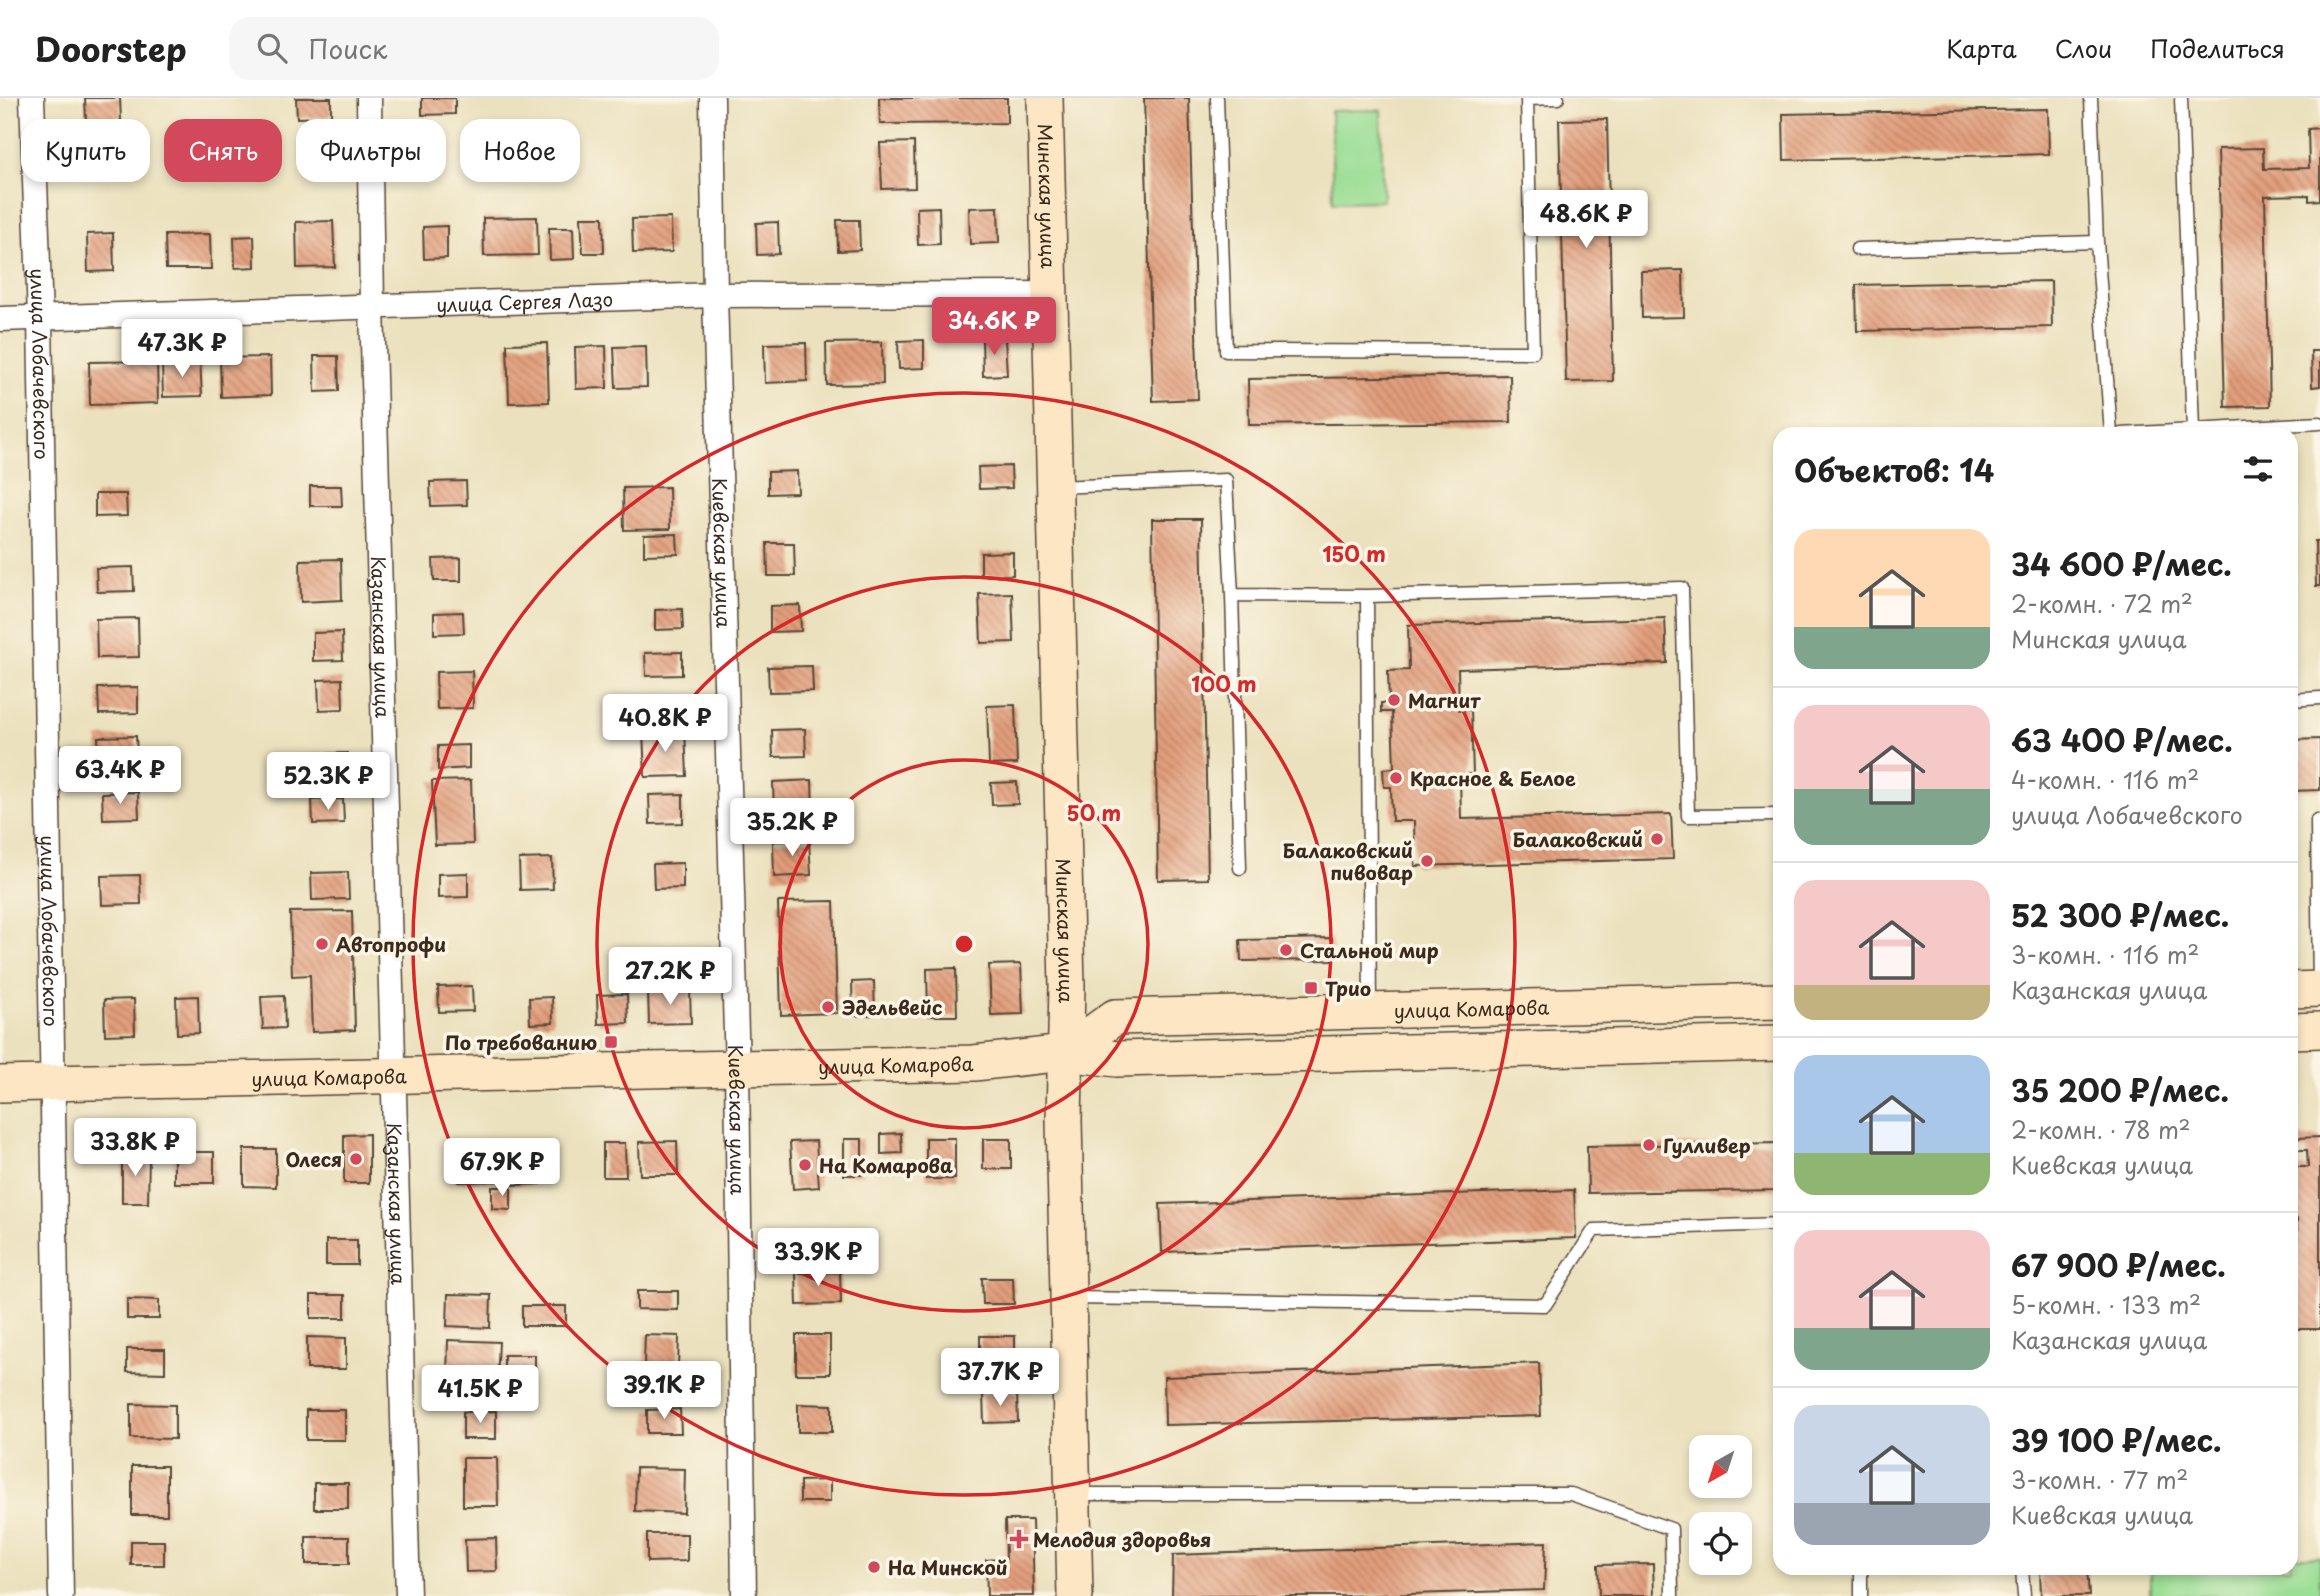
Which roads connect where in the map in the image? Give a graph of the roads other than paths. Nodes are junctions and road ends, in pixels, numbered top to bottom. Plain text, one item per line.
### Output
1 (32, 98) edge
2 (369, 98) edge
3 (712, 98) edge
4 (1045, 98) edge
5 (1217, 98) edge
6 (1558, 98) edge
7 (2091, 98) edge
8 (2181, 98) edge
9 (1528, 99) edge
10 (2097, 242) junction
11 (1857, 249) dead end
12 (1050, 294) junction
13 (715, 295) junction
14 (372, 306) junction
15 (40, 318) junction
16 (0, 319) edge
17 (2320, 423) edge
18 (2110, 427) edge
19 (2193, 427) edge
20 (2247, 427) edge
21 (1054, 487) junction
22 (1231, 596) junction
23 (1367, 596) junction
24 (2320, 698) edge
25 (2298, 700) edge
26 (1773, 815) edge
27 (2317, 820) dead end
28 (1240, 869) dead end
29 (2320, 989) edge
30 (2298, 990) edge
31 (1773, 1001) edge
32 (1370, 1011) junction
33 (2320, 1030) edge
34 (2298, 1031) edge
35 (1773, 1043) edge
36 (1065, 1053) junction
37 (737, 1069) junction
38 (392, 1076) junction
39 (52, 1083) junction
40 (0, 1084) edge
41 (1773, 1224) edge
42 (1068, 1298) junction
43 (1073, 1494) junction
44 (1861, 1575) edge
45 (2022, 1575) edge
46 (61, 1596) edge
47 (408, 1596) edge
48 (744, 1596) edge
49 (1075, 1596) edge
50 (1672, 1596) edge
51 (1861, 1596) edge
52 (2024, 1596) edge

1 - 15 street, улица Лобачевского
2 - 14 street, Казанская улица
3 - 13 street, Киевская улица
4 - 12 main road, Минская улица
5 - 9 lane
6 - 9 lane
7 - 10 lane
8 - 19 lane
10 - 11 lane
10 - 18 lane
12 - 13 street, улица Сергея Лазо
12 - 21 main road, Минская улица
13 - 14 street, улица Сергея Лазо
13 - 37 street, Киевская улица
14 - 15 street, улица Сергея Лазо
14 - 38 street, Казанская улица
15 - 16 street, улица Сергея Лазо
15 - 39 street, улица Лобачевского
17 - 20 lane
21 - 22 lane
21 - 36 main road, Минская улица
22 - 23 lane
22 - 28 lane
23 - 26 lane
23 - 32 lane
24 - 25 lane
27 - 29 lane
29 - 30 main road
31 - 32 main road, улица Комарова
32 - 36 main road, улица Комарова
33 - 34 main road
35 - 36 main road
36 - 37 main road, улица Комарова
36 - 42 main road, Минская улица
37 - 38 main road, улица Комарова
37 - 48 street, Киевская улица
38 - 39 main road, улица Комарова
38 - 47 street, Казанская улица
39 - 40 main road, улица Комарова
39 - 46 street, улица Лобачевского
41 - 42 lane
42 - 43 main road, Минская улица
43 - 49 main road, Минская улица
43 - 50 lane
44 - 51 lane
45 - 52 lane

